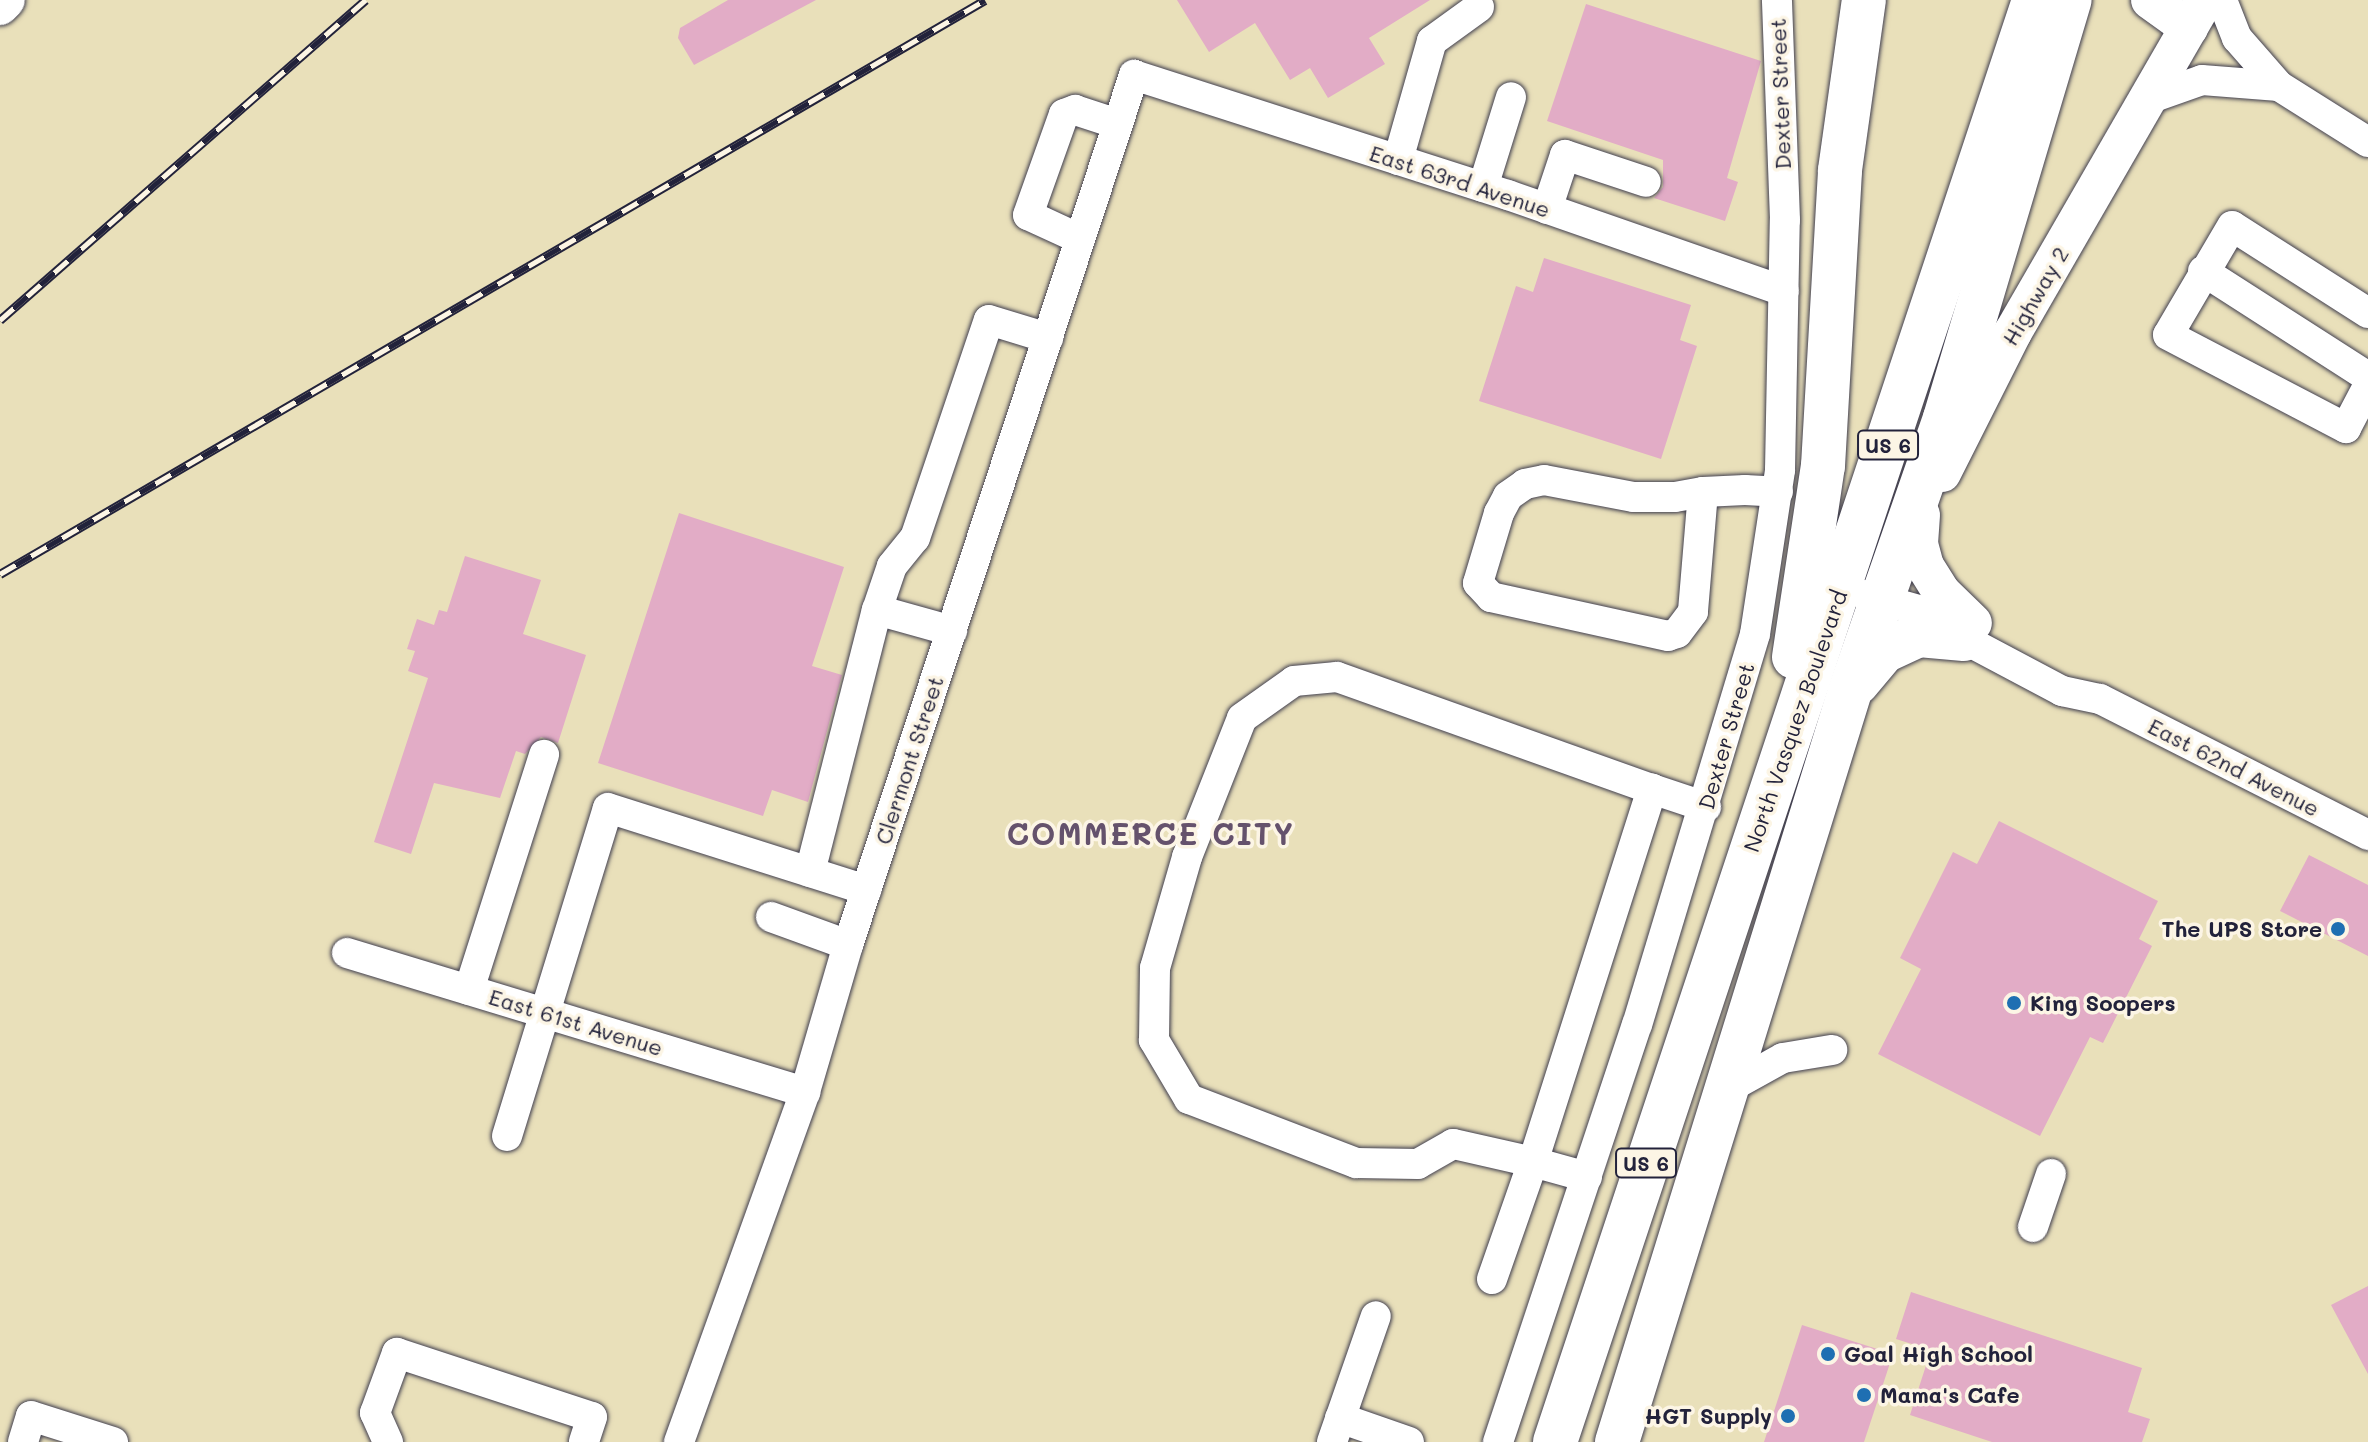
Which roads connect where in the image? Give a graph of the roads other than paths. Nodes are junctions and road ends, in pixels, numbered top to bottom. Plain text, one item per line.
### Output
1 (6, 0) edge
2 (1777, 0) edge
3 (1864, 0) edge
4 (2034, 0) edge
5 (2070, 0) edge
6 (2150, 0) edge
7 (2222, 0) edge
8 (0, 6) edge
9 (1479, 7) dead end
10 (2197, 14) edge
11 (1134, 75) joint
12 (2279, 86) junction
13 (1511, 97) dead end
14 (2148, 99) junction
15 (1118, 124) junction
16 (2368, 142) edge
17 (1398, 160) junction
18 (1646, 182) dead end
19 (1483, 187) junction
20 (1547, 209) junction
21 (1080, 239) junction
22 (2203, 271) junction
23 (1784, 291) junction
24 (2368, 313) edge
25 (1048, 338) junction
26 (2368, 377) edge
27 (2368, 386) edge
28 (1703, 492) junction
29 (1778, 492) junction
30 (1921, 515) junction
31 (1870, 597) junction
32 (877, 610) junction
33 (1961, 627) junction
34 (952, 631) junction
35 (1850, 691) junction
36 (544, 755) dead end
37 (1652, 789) junction
38 (1706, 807) junction
39 (2368, 835) edge
40 (810, 872) junction
41 (1736, 888) junction
42 (866, 890) junction
43 (771, 917) dead end
44 (848, 945) junction
45 (347, 953) dead end
46 (469, 990) junction
47 (546, 1013) junction
48 (1832, 1050) dead end
49 (1727, 1089) junction
50 (805, 1092) junction
51 (507, 1136) dead end
52 (1533, 1162) junction
53 (2051, 1174) dead end
54 (1587, 1177) junction
55 (2033, 1227) dead end
56 (1492, 1279) dead end
57 (1376, 1316) dead end
58 (1336, 1430) edge
59 (23, 1442) edge
60 (113, 1442) edge
61 (388, 1442) edge
62 (584, 1442) edge
63 (679, 1442) edge
64 (1409, 1442) edge
65 (1498, 1442) edge
66 (1555, 1442) edge
67 (1617, 1442) edge

1 - 8 main road
2 - 23 street, Dexter Street
3 - 41 highway
4 - 41 highway, North Vasquez Boulevard / US 6
5 - 31 highway, North Vasquez Boulevard / US 6
6 - 10 main road
7 - 12 street
9 - 17 street
10 - 14 main road, Highway 2
11 - 15 street, Clermont Street
11 - 17 street, East 63rd Avenue
12 - 14 street
12 - 16 street
13 - 19 street
14 - 30 main road, Highway 2
15 - 21 street, Clermont Street
15 - 21 street
17 - 19 street, East 63rd Avenue
18 - 20 street
19 - 20 street, East 63rd Avenue
20 - 23 street, East 63rd Avenue
21 - 25 street, Clermont Street
22 - 24 street
22 - 26 street
22 - 27 street
23 - 29 street, Dexter Street
25 - 32 street
25 - 34 street, Clermont Street
28 - 28 street
28 - 29 street
29 - 38 street, Dexter Street
30 - 31 main road, Highway 2
30 - 33 main road
31 - 33 street, East 62nd Avenue
31 - 35 highway, North Vasquez Boulevard / US 6
32 - 34 street
32 - 40 street
33 - 35 highway
33 - 39 street, East 62nd Avenue
34 - 42 street, Clermont Street
35 - 49 highway, North Vasquez Boulevard / US 6
36 - 46 street
37 - 38 street
37 - 52 street
37 - 52 street
38 - 54 street, Dexter Street
40 - 42 street
40 - 47 street
41 - 66 highway, North Vasquez Boulevard / US 6
42 - 44 street, Clermont Street
43 - 44 street
44 - 50 street, Clermont Street
45 - 46 street, East 61st Avenue
46 - 47 street, East 61st Avenue
47 - 50 street, East 61st Avenue
47 - 51 street
48 - 49 street
49 - 67 highway, North Vasquez Boulevard / US 6
50 - 63 street, Clermont Street
52 - 54 street
52 - 56 street
53 - 55 street
54 - 65 street, Dexter Street
57 - 58 street
58 - 64 street
59 - 60 street
61 - 62 street

